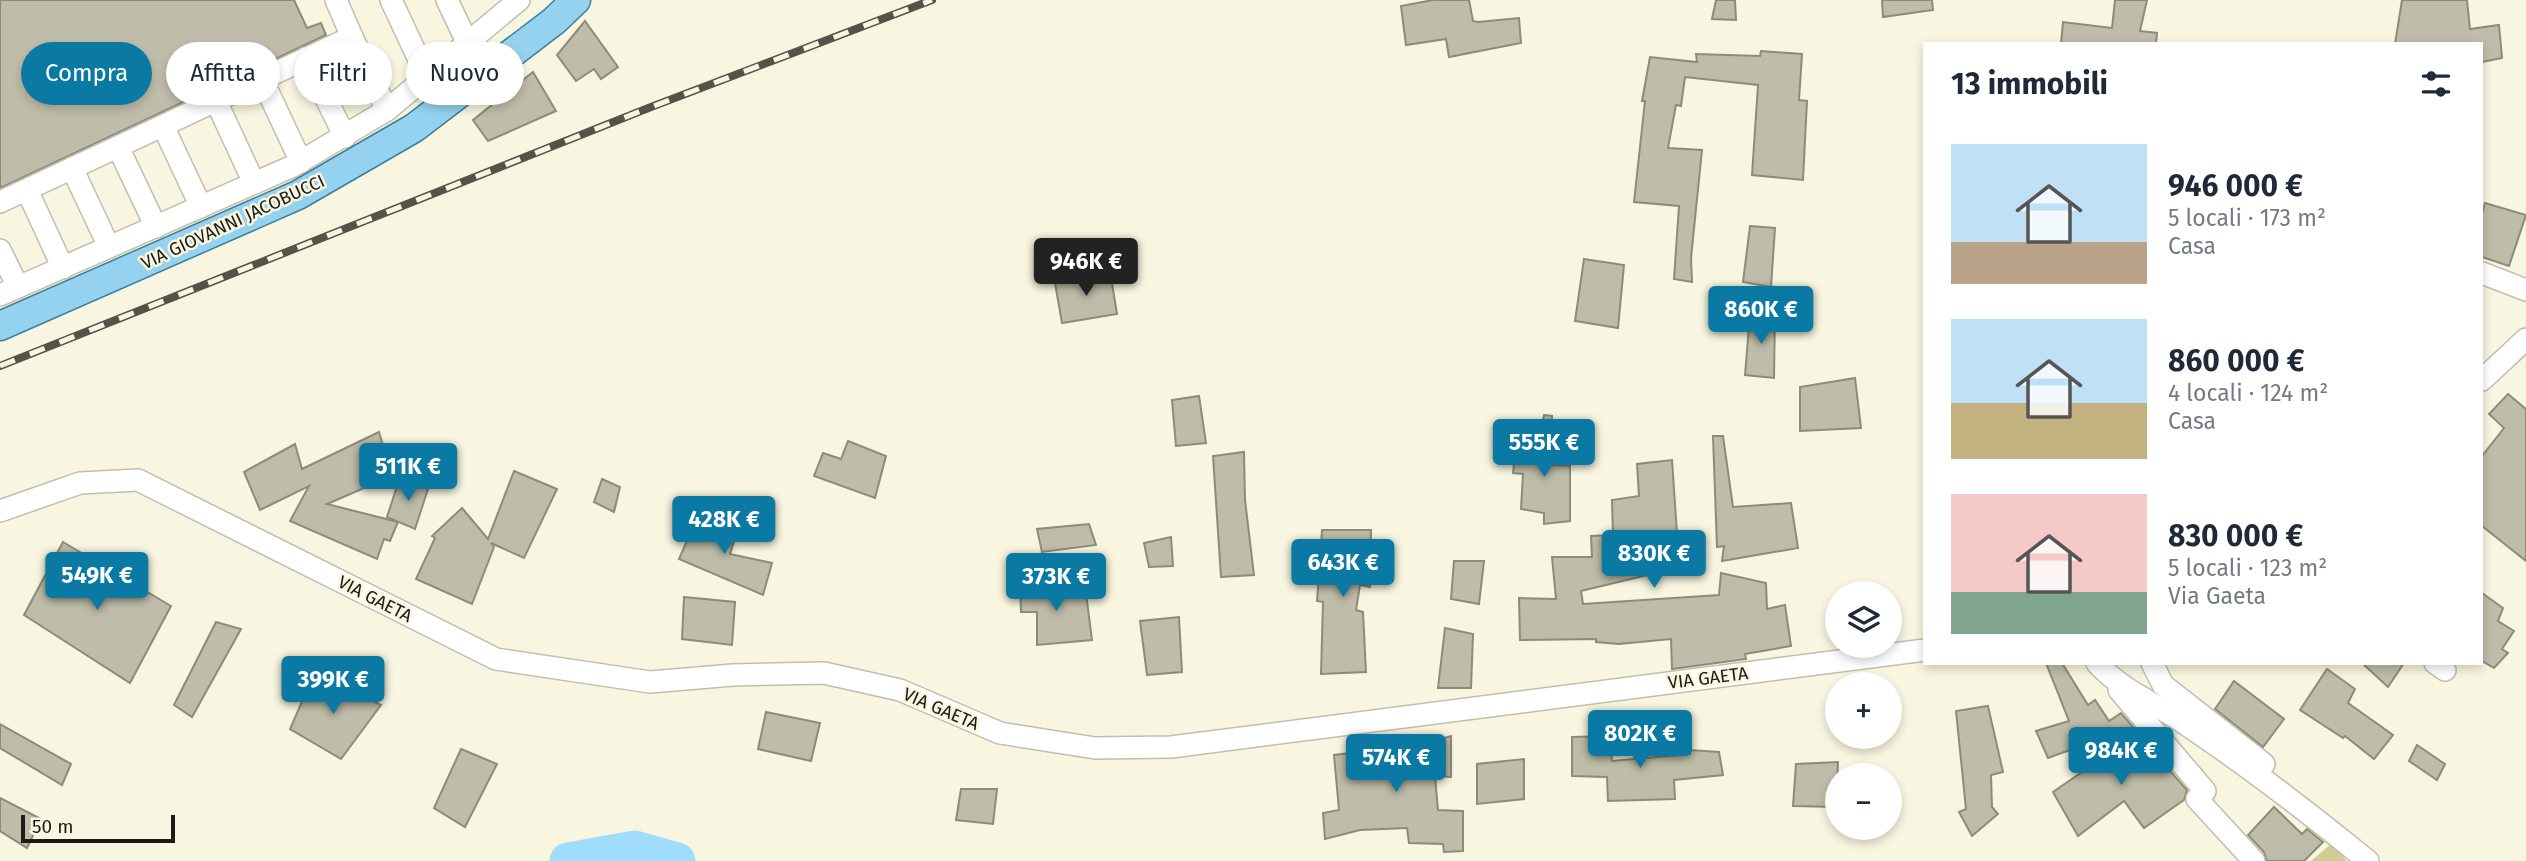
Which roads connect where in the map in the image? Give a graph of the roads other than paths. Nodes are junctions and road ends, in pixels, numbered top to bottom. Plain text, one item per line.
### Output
1 (336, 0) edge
2 (391, 0) edge
3 (447, 0) edge
4 (552, 0) edge
5 (576, 0) edge
6 (509, 4) edge
7 (352, 37) junction
8 (341, 42) edge
9 (411, 42) edge
10 (467, 42) edge
11 (470, 42) edge
12 (523, 42) edge
13 (524, 43) edge
14 (406, 96) edge
15 (208, 105) edge
16 (218, 105) edge
17 (274, 105) edge
18 (329, 105) edge
19 (444, 105) edge
20 (387, 110) junction
21 (163, 126) junction
22 (345, 137) junction
23 (118, 147) junction
24 (301, 162) junction
25 (72, 169) junction
26 (254, 183) junction
27 (27, 190) junction
28 (0, 202) edge
29 (201, 207) junction
30 (156, 227) junction
31 (109, 247) junction
32 (0, 250) edge
33 (63, 268) junction
34 (2483, 273) edge
35 (2526, 290) edge
36 (9, 291) edge
37 (0, 326) edge
38 (2526, 339) edge
39 (2483, 379) edge
40 (0, 511) edge
41 (1923, 650) edge
42 (2099, 665) edge
43 (2153, 665) edge
44 (2112, 680) junction
45 (2290, 784) dead end
46 (2254, 861) edge
47 (2368, 861) edge

1 - 7 street
2 - 9 street
3 - 10 street
4 - 12 main road
5 - 13 main road, VIA GIOVANNI JACOBUCCI
6 - 11 street
7 - 8 street
7 - 20 street
14 - 20 street
15 - 21 street
16 - 26 street
17 - 24 street
18 - 22 street
19 - 37 main road, VIA GIOVANNI JACOBUCCI
20 - 22 street
21 - 23 street
21 - 29 street
22 - 24 street
23 - 25 street
23 - 30 street
24 - 26 street
25 - 27 street
25 - 31 street
26 - 29 street
27 - 28 street
27 - 33 street
29 - 30 street
30 - 31 street
31 - 33 street
32 - 36 street
33 - 36 street
34 - 35 street
38 - 39 street
40 - 41 street, VIA GAETA
42 - 44 street
43 - 45 street
44 - 46 street
44 - 47 street

